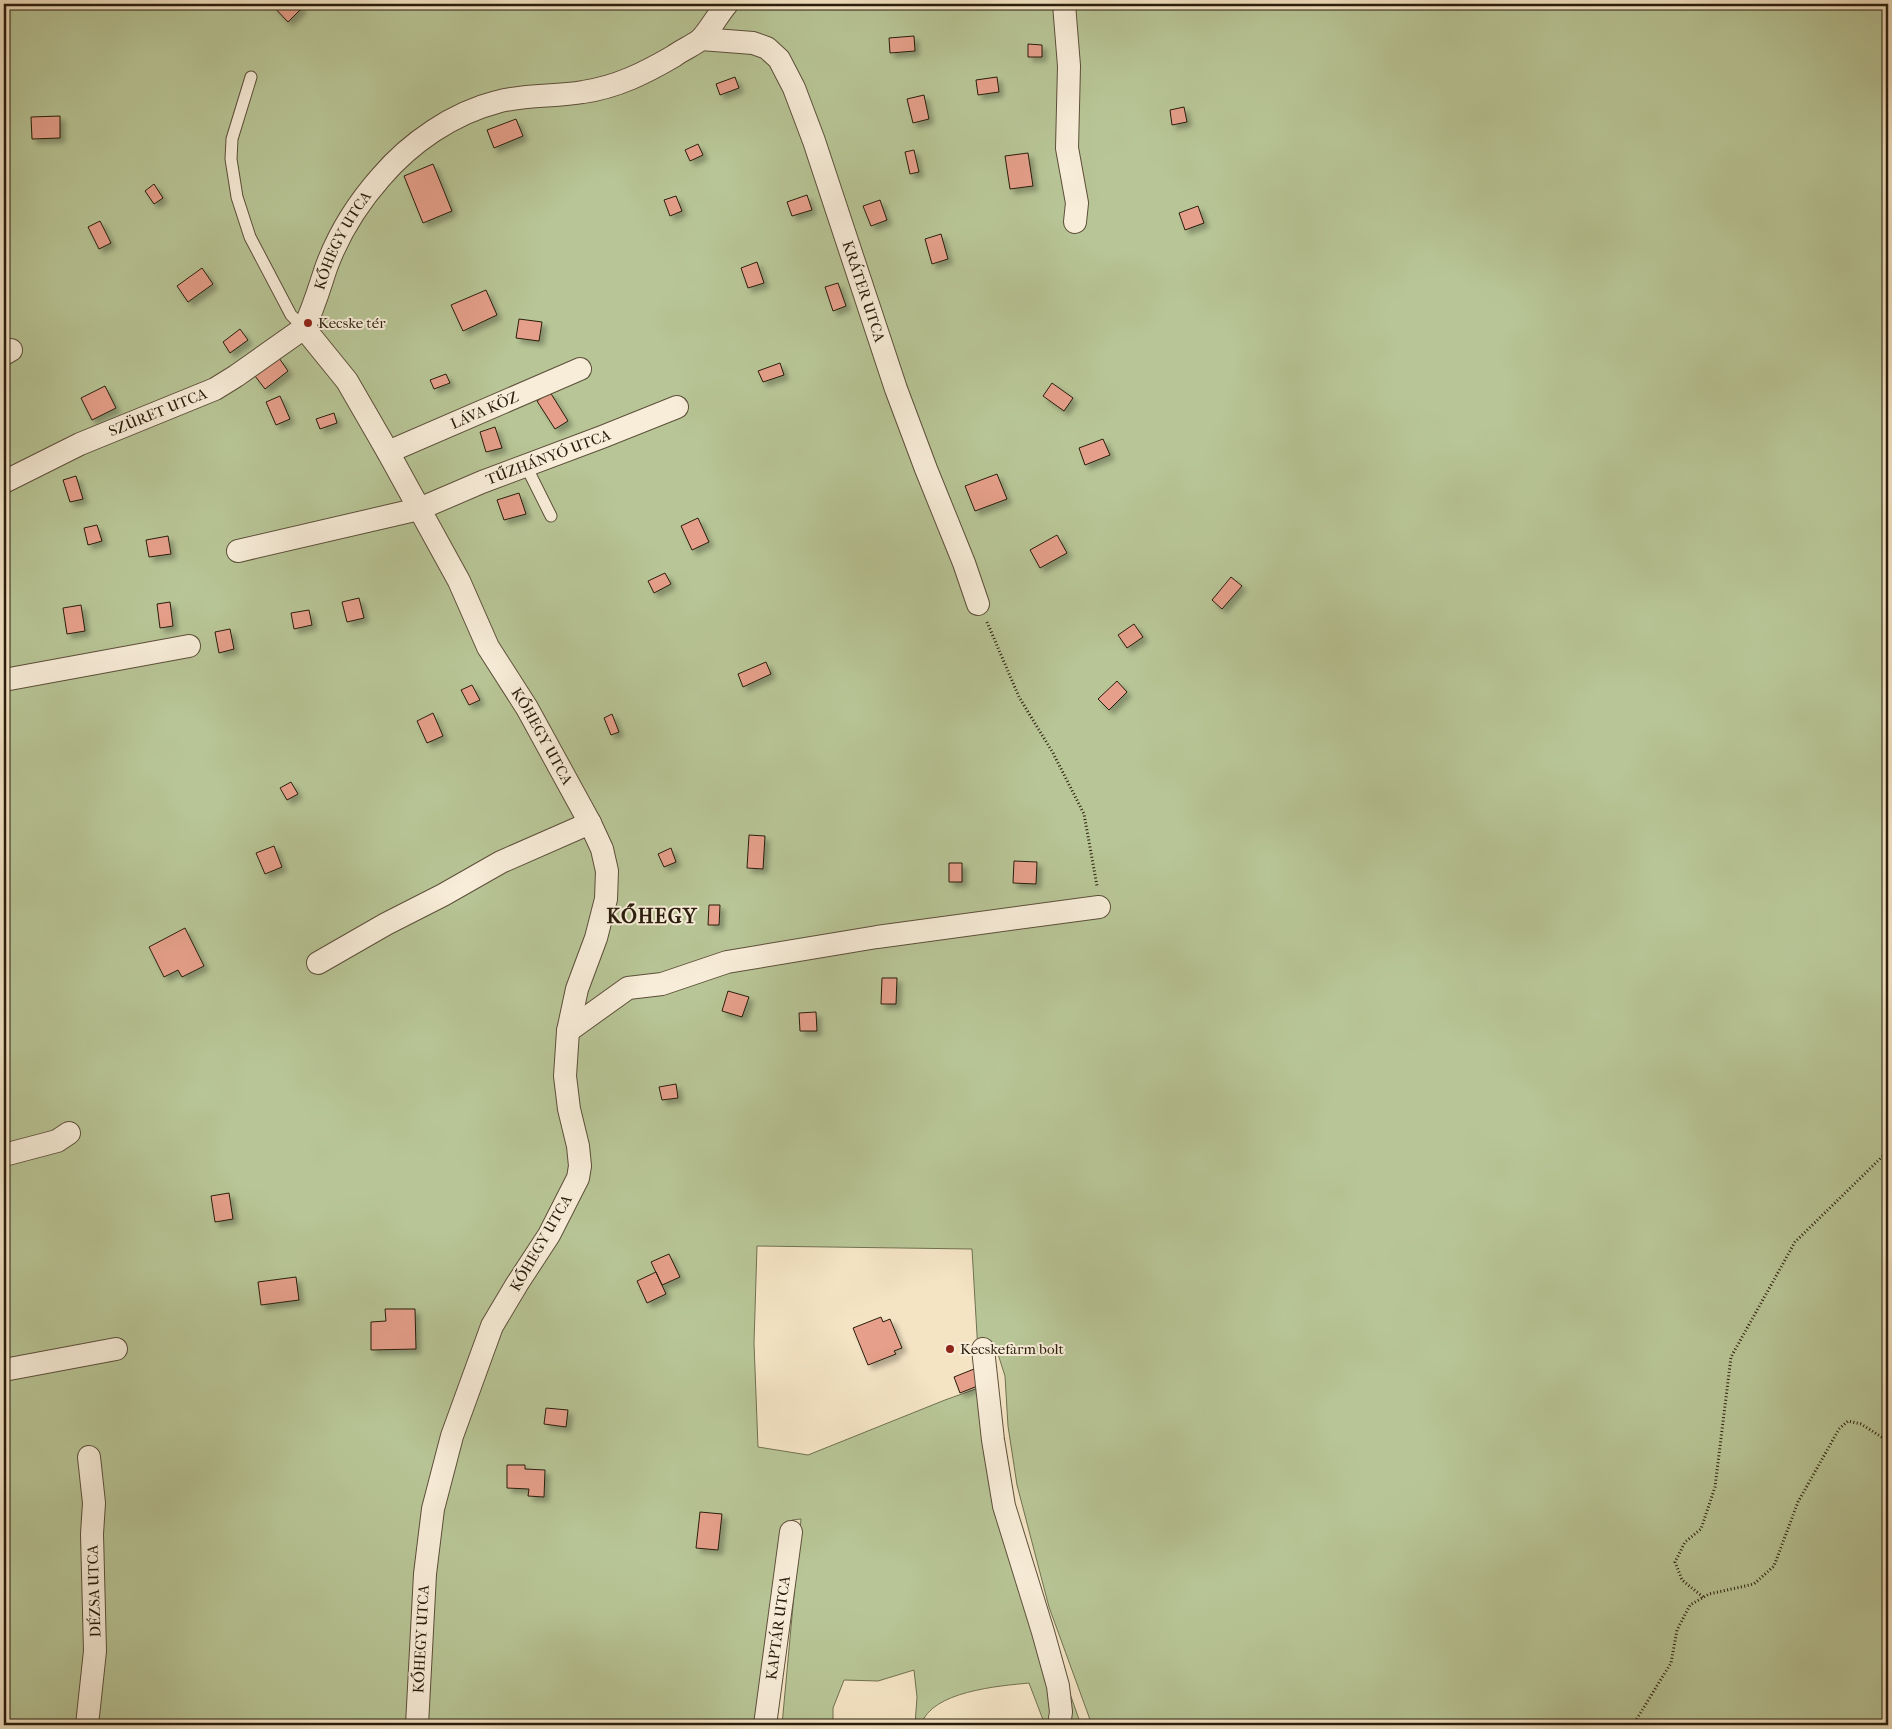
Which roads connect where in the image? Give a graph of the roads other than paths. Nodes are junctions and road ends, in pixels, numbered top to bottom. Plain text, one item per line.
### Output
1 (727, 4) edge
2 (1064, 4) edge
3 (701, 39) junction
4 (251, 77) dead end
5 (1075, 222) dead end
6 (304, 328) junction
7 (580, 369) dead end
8 (677, 407) dead end
9 (388, 452) junction
10 (526, 466) junction
11 (4, 482) edge
12 (419, 510) junction
13 (551, 516) dead end
14 (238, 551) dead end
15 (978, 604) road end
16 (189, 646) dead end
17 (4, 680) edge
18 (590, 823) junction
19 (1099, 907) road end
20 (318, 963) dead end
21 (568, 1031) junction
22 (69, 1133) dead end
23 (4, 1156) edge
24 (116, 1349) dead end
25 (983, 1349) dead end
26 (4, 1370) edge
27 (89, 1458) dead end
28 (792, 1532) dead end
29 (87, 1725) edge
30 (417, 1725) edge
31 (765, 1725) edge
32 (1059, 1725) edge

1 - 3 street, KŐHEGY UTCA
2 - 5 street
3 - 6 street, KŐHEGY UTCA
3 - 15 street, KRÁTER UTCA
4 - 6 lane
6 - 9 street, KŐHEGY UTCA
6 - 11 street, SZÜRET UTCA
7 - 9 street, LÁVA KÖZ
8 - 10 street, TŰZHÁNYÓ UTCA
9 - 12 street, KŐHEGY UTCA
10 - 12 street, TŰZHÁNYÓ UTCA
10 - 13 lane
12 - 14 street, TŰZHÁNYÓ UTCA
12 - 18 street, KŐHEGY UTCA
16 - 17 street
18 - 20 street
18 - 21 street, KŐHEGY UTCA
19 - 21 street
21 - 30 street, KŐHEGY UTCA
22 - 23 street
24 - 26 street
25 - 32 street
27 - 29 street, DÉZSA UTCA
28 - 31 street, KAPTÁR UTCA

